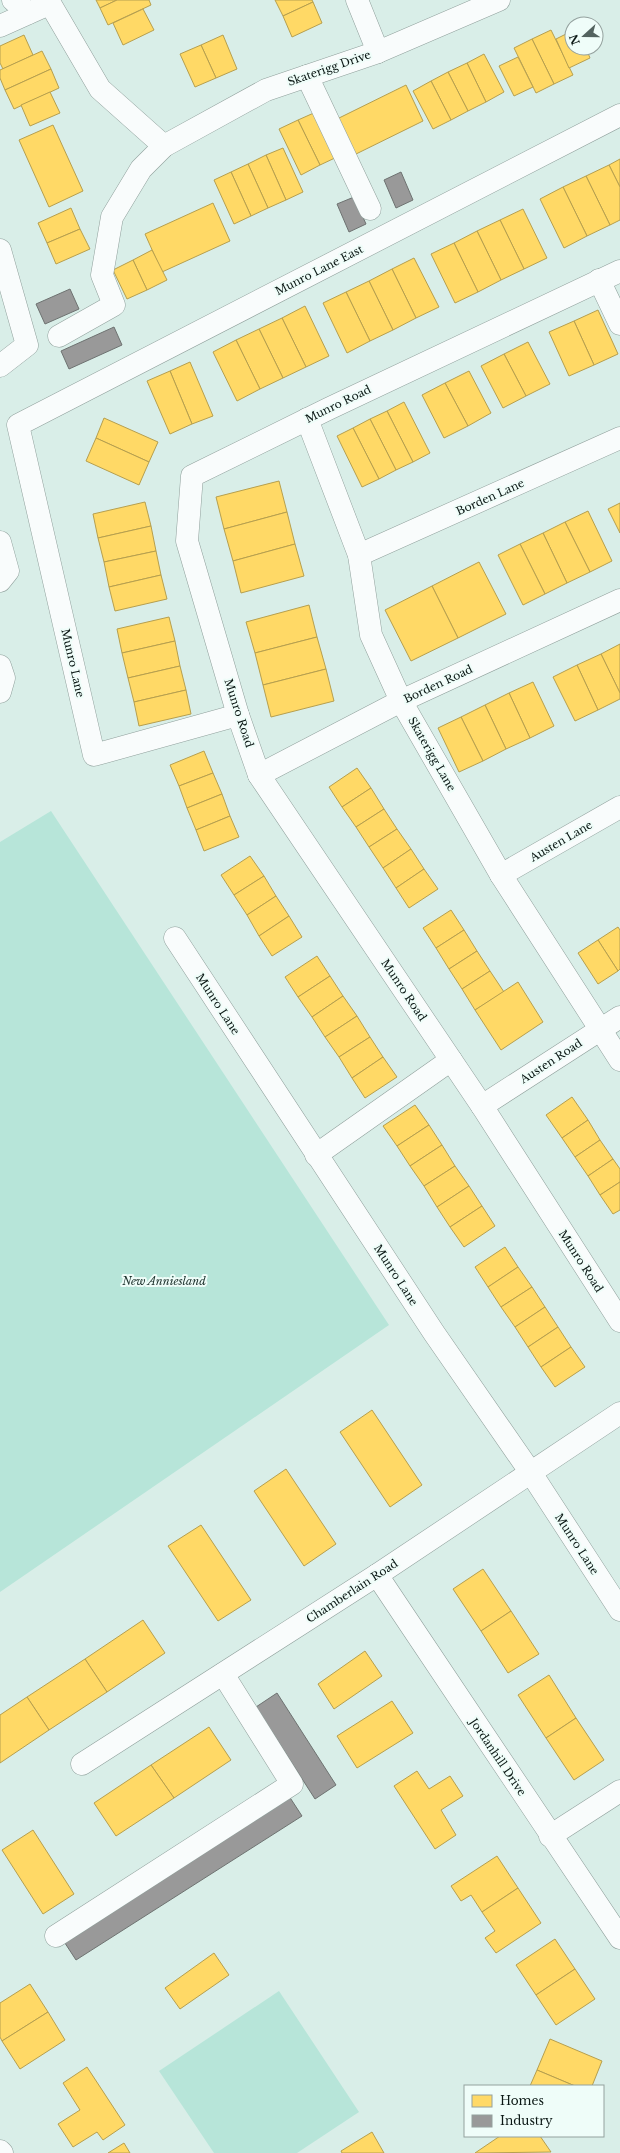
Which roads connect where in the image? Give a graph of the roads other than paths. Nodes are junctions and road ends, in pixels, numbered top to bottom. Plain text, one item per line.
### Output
1 (358, 0) edge
2 (499, 0) edge
3 (48, 2) edge
4 (20, 7) edge
5 (0, 26) edge
6 (378, 52) junction
7 (307, 76) junction
8 (620, 115) edge
9 (164, 146) junction
10 (370, 209) dead end
11 (0, 250) edge
12 (620, 271) edge
13 (599, 280) junction
14 (620, 324) edge
15 (59, 336) dead end
16 (0, 366) edge
17 (307, 419) junction
18 (18, 425) joint
19 (620, 438) edge
20 (0, 542) edge
21 (359, 555) junction
22 (0, 581) edge
23 (620, 600) edge
24 (0, 666) edge
25 (0, 692) edge
26 (401, 701) junction
27 (238, 715) junction
28 (259, 776) junction
29 (620, 807) edge
30 (502, 875) junction
31 (175, 938) dead end
32 (620, 1017) edge
33 (599, 1030) junction
34 (451, 1060) junction
35 (620, 1060) edge
36 (482, 1106) junction
37 (316, 1155) junction
38 (620, 1321) edge
39 (620, 1413) edge
40 (531, 1472) junction
41 (377, 1575) junction
42 (620, 1610) edge
43 (223, 1674) junction
44 (82, 1764) dead end
45 (620, 1791) edge
46 (550, 1836) junction
47 (56, 1936) dead end
48 (620, 1938) edge

1 - 6 street
2 - 6 street, Skaterigg Drive
3 - 4 street
3 - 9 street
4 - 5 street
6 - 7 street, Skaterigg Drive
7 - 9 street, Skaterigg Drive
7 - 10 street
8 - 18 street, Munro Lane East
9 - 15 street, Skaterigg Drive
11 - 16 street
12 - 13 street, Munro Road
13 - 14 street
13 - 17 street, Munro Road
17 - 21 street, Skaterigg Lane
17 - 27 street, Munro Road
18 - 27 street, Munro Lane
19 - 21 street, Borden Lane
20 - 22 street
21 - 26 street, Skaterigg Lane
23 - 26 street, Borden Road
24 - 25 street
26 - 28 street, Borden Road
26 - 30 street, Skaterigg Lane
27 - 28 street, Munro Road
28 - 34 street, Munro Road
29 - 30 street, Austen Lane
30 - 33 street, Skaterigg Lane
31 - 37 street, Munro Lane
32 - 33 street, Austen Road
33 - 35 street, Skaterigg Lane
33 - 36 street, Austen Road
34 - 36 street, Munro Road
34 - 37 street
36 - 38 street, Munro Road
37 - 40 street, Munro Lane
39 - 40 street, Chamberlain Road
40 - 41 street, Chamberlain Road
40 - 42 street, Munro Lane
41 - 43 street, Chamberlain Road
41 - 46 street, Jordanhill Drive
43 - 44 street, Chamberlain Road
43 - 47 street
45 - 46 street
46 - 48 street, Jordanhill Drive

